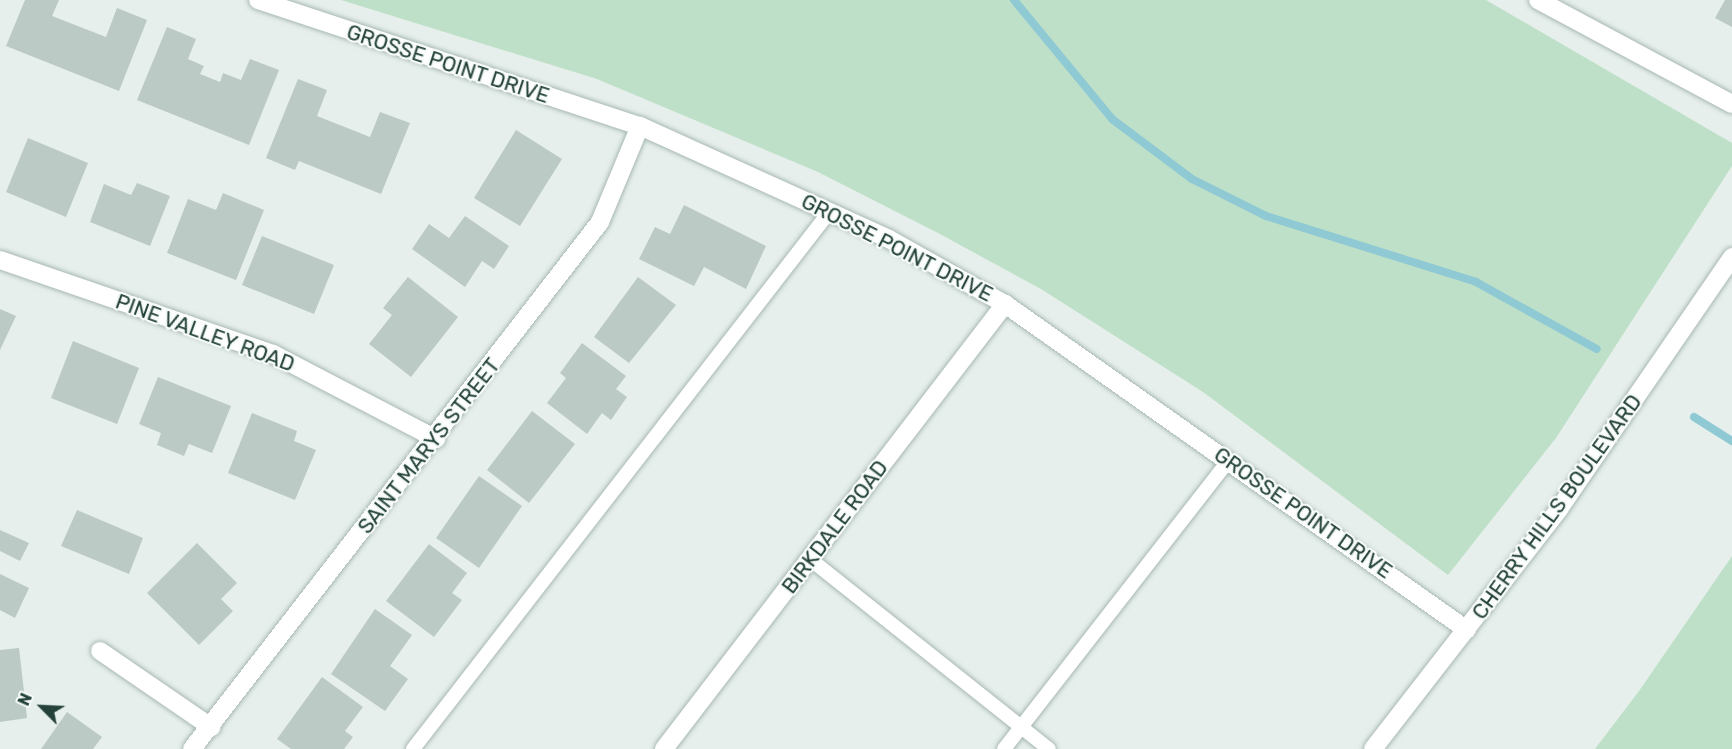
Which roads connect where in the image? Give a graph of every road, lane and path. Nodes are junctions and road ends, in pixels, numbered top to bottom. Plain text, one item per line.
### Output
1 (258, 0) edge
2 (1538, 0) edge
3 (1732, 104) edge
4 (640, 126) junction
5 (830, 211) junction
6 (1732, 257) edge
7 (0, 260) edge
8 (1005, 304) junction
9 (436, 439) junction
10 (1229, 460) junction
11 (810, 559) junction
12 (1467, 630) junction
13 (100, 651) dead end
14 (211, 727) junction
15 (1021, 727) junction
16 (192, 749) edge
17 (413, 749) edge
18 (664, 749) edge
19 (1004, 749) edge
20 (1049, 749) edge
21 (1373, 749) edge

1 - 4 street, GROSSE POINT DRIVE
2 - 3 street
4 - 5 street, GROSSE POINT DRIVE
4 - 9 street, SAINT MARYS STREET
5 - 8 street, GROSSE POINT DRIVE
5 - 17 lane
6 - 12 street, CHERRY HILLS BOULEVARD
7 - 9 street, PINE VALLEY ROAD
8 - 10 street, GROSSE POINT DRIVE
8 - 11 street, BIRKDALE ROAD
9 - 14 street, SAINT MARYS STREET
10 - 12 street, GROSSE POINT DRIVE
10 - 15 lane
11 - 15 lane
11 - 18 street, BIRKDALE ROAD
12 - 21 street, CHERRY HILLS BOULEVARD
13 - 14 street
14 - 16 street, SAINT MARYS STREET
15 - 19 lane
15 - 20 lane

